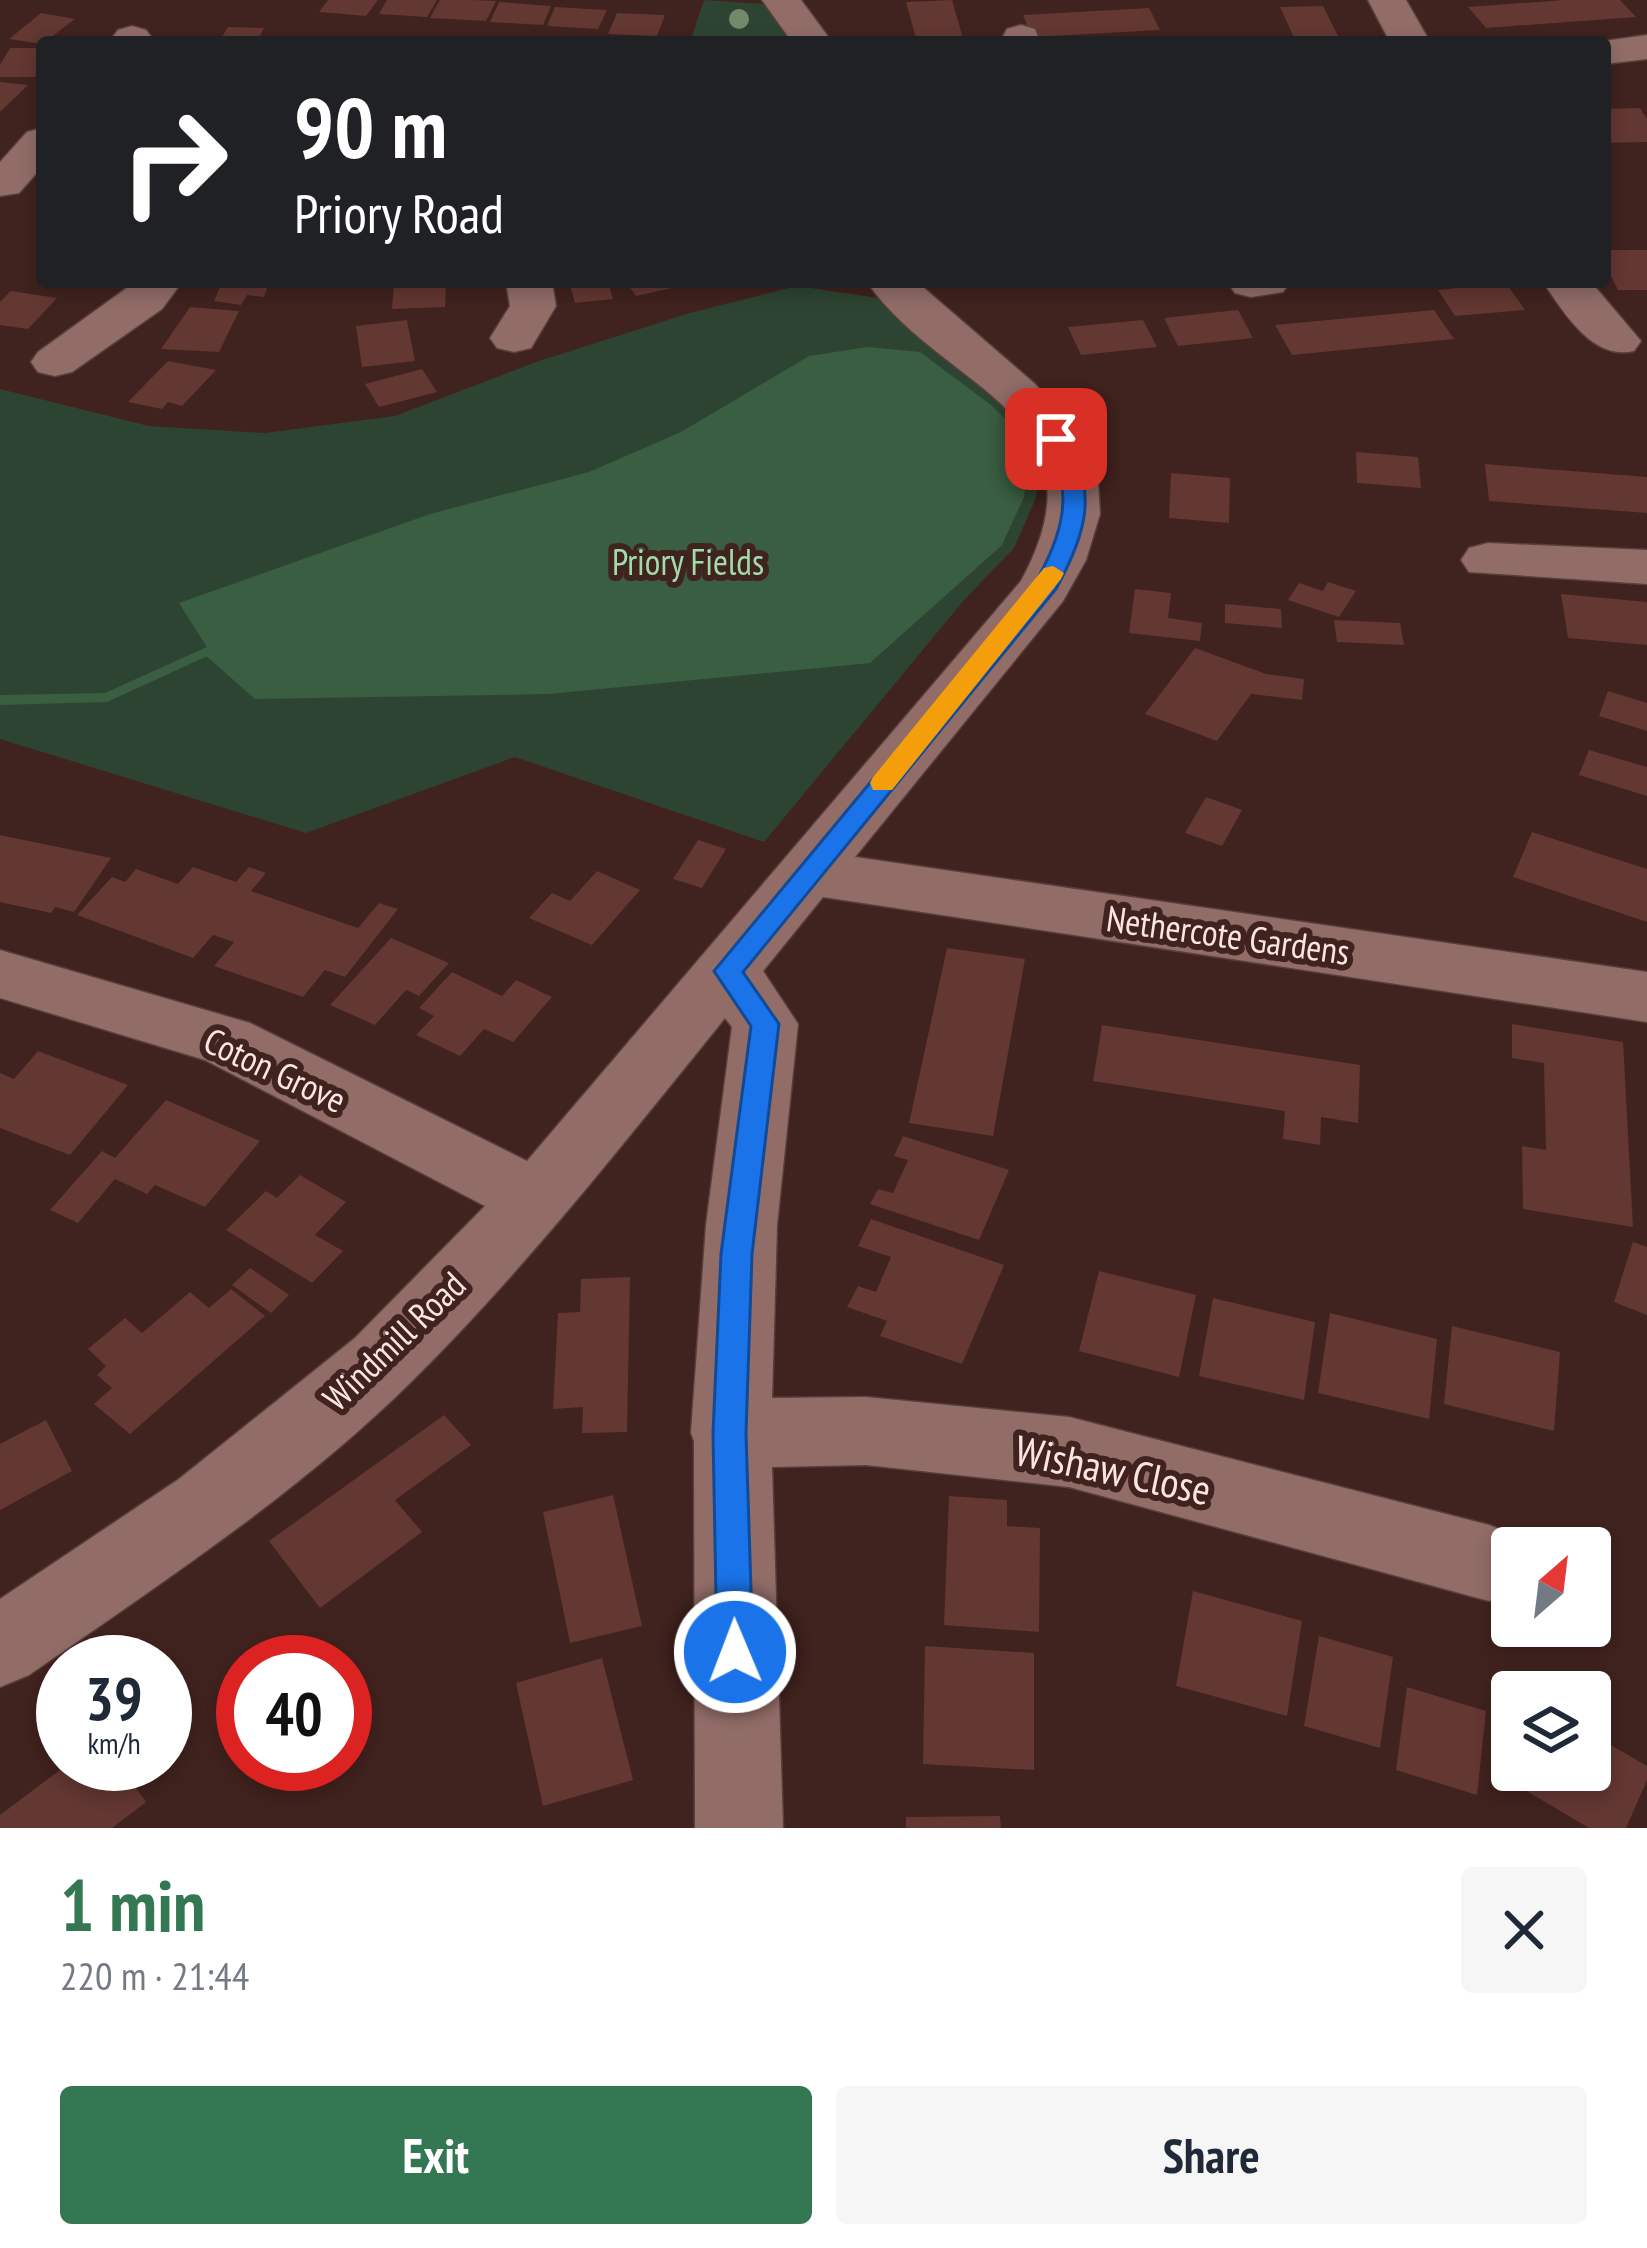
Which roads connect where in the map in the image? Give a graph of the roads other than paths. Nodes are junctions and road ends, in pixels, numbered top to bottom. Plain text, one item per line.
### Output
1 (781, 0) edge
2 (838, 0) edge
3 (1387, 0) edge
4 (808, 36) edge
5 (824, 36) edge
6 (1407, 36) edge
7 (1647, 47) edge
8 (1611, 51) edge
9 (36, 151) edge
10 (15, 184) edge
11 (154, 288) edge
12 (530, 288) edge
13 (897, 288) edge
14 (1571, 288) edge
15 (514, 338) dead end
16 (1617, 341) dead end
17 (55, 362) dead end
18 (1488, 560) dead end
19 (1647, 567) edge
20 (808, 873) junction
21 (728, 971) junction
22 (0, 974) edge
23 (1647, 997) edge
24 (537, 1199) junction
25 (729, 1433) junction
26 (1489, 1563) dead end
27 (0, 1647) edge
28 (739, 1828) edge

1 - 4 street
2 - 5 street
3 - 6 street
7 - 8 street
9 - 10 street
11 - 17 street
12 - 15 street
13 - 20 street, Windmill Road
14 - 16 street
18 - 19 street
20 - 21 street, Windmill Road
20 - 23 street, Nethercote Gardens
21 - 24 street, Windmill Road
21 - 25 street
22 - 24 street, Coton Grove
24 - 27 street, Windmill Road
25 - 26 street, Wishaw Close
25 - 28 street

